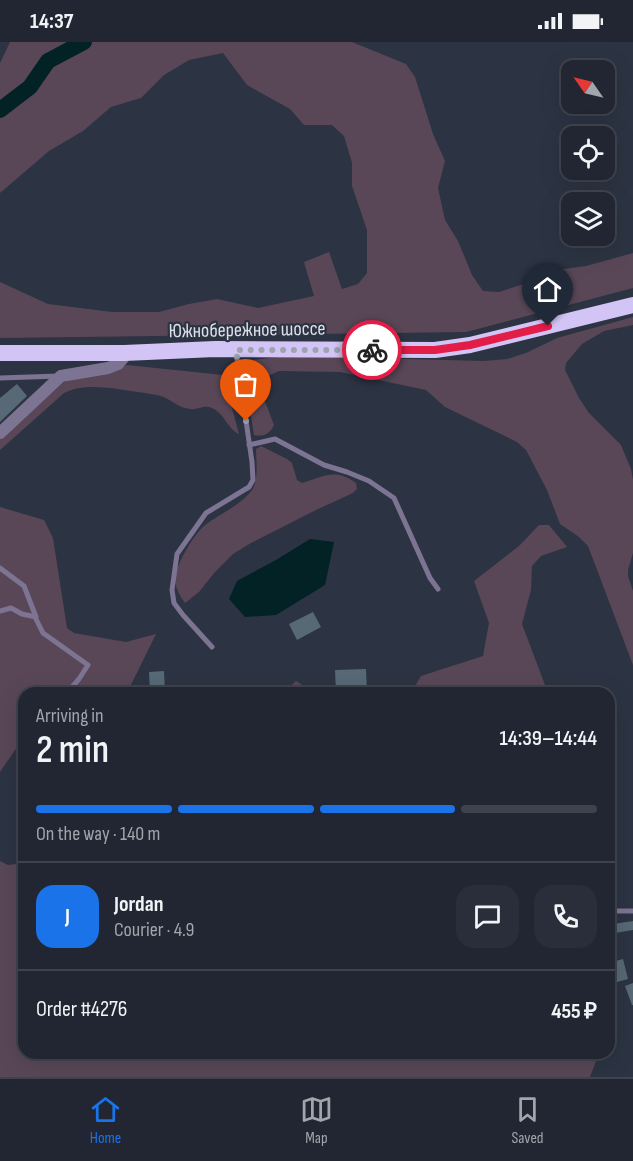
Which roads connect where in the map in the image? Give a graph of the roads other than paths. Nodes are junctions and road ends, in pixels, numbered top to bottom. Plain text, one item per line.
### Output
1 (633, 296) edge
2 (633, 305) edge
3 (0, 344) edge
4 (342, 345) junction
5 (126, 348) junction
6 (236, 350) junction
7 (0, 353) edge
8 (61, 376) junction
9 (0, 378) edge
10 (0, 434) edge
11 (249, 445) junction
12 (0, 568) edge
13 (438, 589) dead end
14 (0, 611) edge
15 (35, 617) junction
16 (212, 648) dead end
17 (73, 687) edge
18 (633, 911) edge
19 (615, 912) edge

1 - 4 highway, Южнобережное шоссе
2 - 4 highway, Южнобережное шоссе
3 - 5 highway, Южнобережное шоссе
4 - 5 highway, Южнобережное шоссе
4 - 6 highway, Южнобережное шоссе
5 - 6 highway, Южнобережное шоссе
5 - 7 highway, Южнобережное шоссе
5 - 8 street
6 - 11 lane
8 - 9 lane
8 - 10 street
11 - 13 lane
11 - 16 lane
12 - 15 lane
14 - 15 lane
15 - 17 lane
18 - 19 lane

